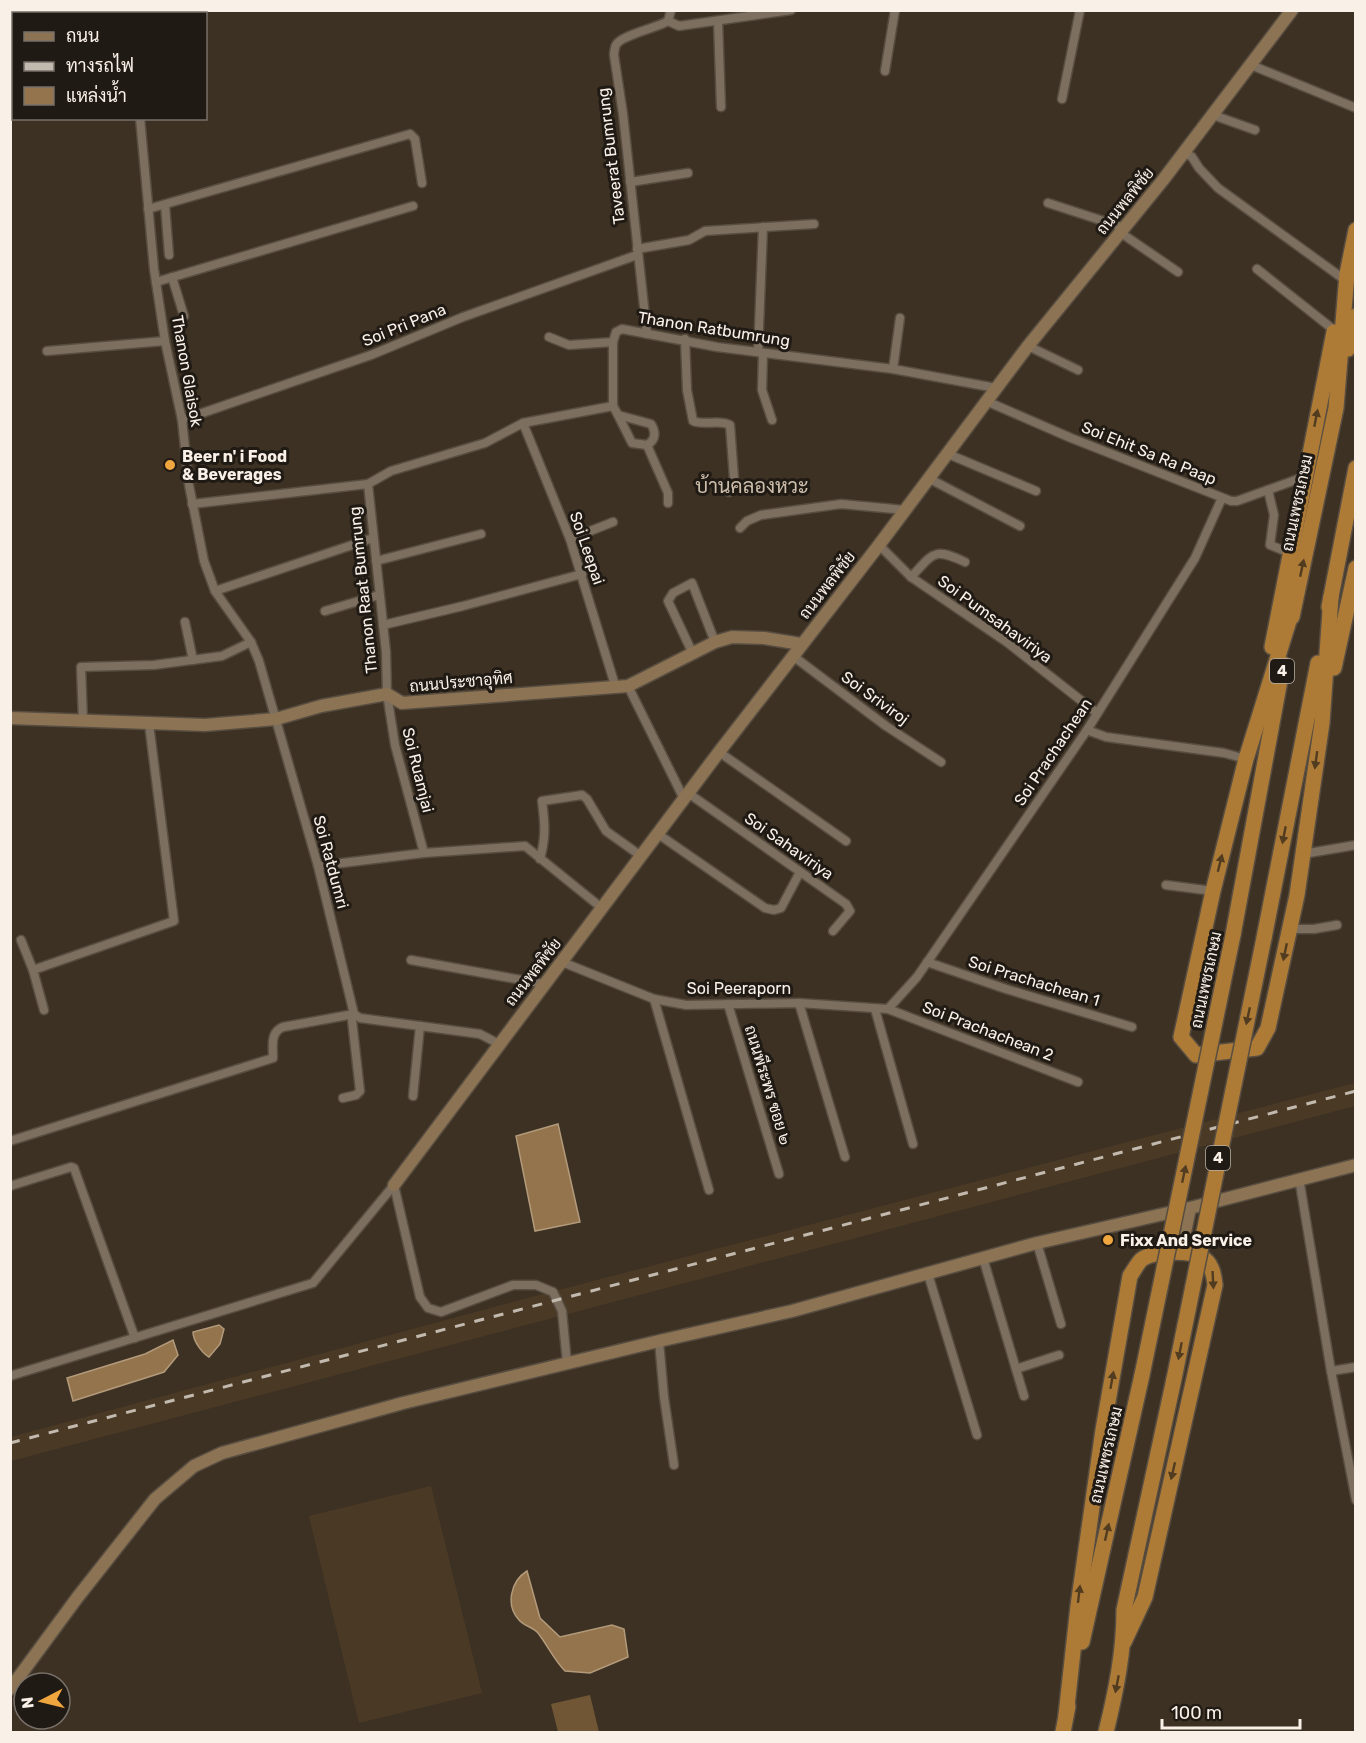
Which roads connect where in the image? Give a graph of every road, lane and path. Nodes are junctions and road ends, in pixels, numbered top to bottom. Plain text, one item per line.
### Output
1 (671, 10) edge
2 (791, 10) edge
3 (895, 10) edge
4 (1080, 10) edge
5 (1292, 10) edge
6 (668, 21) junction
7 (718, 21) junction
8 (1251, 65) junction
9 (885, 71) dead end
10 (1062, 99) dead end
11 (721, 107) dead end
12 (1356, 108) edge
13 (1213, 115) junction
14 (140, 120) edge
15 (1255, 130) dead end
16 (1184, 152) junction
17 (688, 173) dead end
18 (630, 182) junction
19 (422, 183) dead end
20 (1048, 203) dead end
21 (165, 205) junction
22 (413, 206) dead end
23 (148, 209) junction
24 (814, 224) dead end
25 (763, 227) junction
26 (1123, 230) junction
27 (1356, 230) edge
28 (637, 252) junction
29 (170, 255) dead end
30 (1257, 269) dead end
31 (1178, 272) dead end
32 (172, 277) junction
33 (1346, 277) junction
34 (156, 282) junction
35 (184, 316) dead end
36 (1356, 316) edge
37 (900, 318) dead end
38 (1334, 330) junction
39 (647, 334) junction
40 (549, 337) dead end
41 (685, 339) junction
42 (165, 341) junction
43 (613, 342) junction
44 (1028, 346) junction
45 (47, 351) dead end
46 (760, 353) junction
47 (892, 369) junction
48 (1078, 370) dead end
49 (996, 388) junction
50 (986, 402) junction
51 (613, 406) junction
52 (1336, 408) junction
53 (618, 415) junction
54 (182, 420) junction
55 (772, 420) dead end
56 (523, 423) junction
57 (647, 445) junction
58 (948, 454) junction
59 (1356, 468) edge
60 (1304, 477) junction
61 (928, 478) junction
62 (368, 484) junction
63 (1268, 490) junction
64 (1036, 491) dead end
65 (729, 492) dead end
66 (1222, 498) junction
67 (668, 503) dead end
68 (192, 504) junction
69 (905, 510) junction
70 (613, 522) dead end
71 (1020, 526) dead end
72 (740, 528) dead end
73 (481, 534) dead end
74 (373, 538) junction
75 (570, 539) junction
76 (879, 545) junction
77 (1290, 553) junction
78 (376, 561) junction
79 (965, 562) dead end
80 (1356, 568) edge
81 (582, 574) junction
82 (911, 577) junction
83 (215, 591) junction
84 (379, 595) junction
85 (1331, 597) junction
86 (1293, 608) junction
87 (325, 611) dead end
88 (185, 622) dead end
89 (383, 625) junction
90 (252, 642) junction
91 (715, 642) junction
92 (801, 644) junction
93 (693, 654) junction
94 (793, 656) junction
95 (193, 660) junction
96 (615, 686) junction
97 (628, 686) junction
98 (387, 694) junction
99 (1262, 703) junction
100 (1096, 713) junction
101 (10, 718) edge
102 (276, 719) junction
103 (83, 721) junction
104 (1322, 723) junction
105 (149, 724) junction
106 (1087, 730) junction
107 (719, 752) junction
108 (1246, 759) junction
109 (941, 762) dead end
110 (686, 796) junction
111 (658, 834) junction
112 (846, 841) dead end
113 (1356, 845) edge
114 (424, 853) junction
115 (1303, 854) junction
116 (640, 856) junction
117 (540, 860) junction
118 (318, 866) junction
119 (800, 872) junction
120 (1166, 885) dead end
121 (1213, 891) junction
122 (603, 909) junction
123 (1337, 925) dead end
124 (1290, 929) junction
125 (834, 931) dead end
126 (21, 940) dead end
127 (411, 960) dead end
128 (562, 962) junction
129 (927, 962) junction
130 (33, 970) junction
131 (544, 984) junction
132 (654, 999) junction
133 (799, 1003) junction
134 (728, 1004) junction
135 (875, 1009) junction
136 (888, 1009) junction
137 (44, 1010) dead end
138 (354, 1014) junction
139 (420, 1026) junction
140 (1132, 1027) dead end
141 (499, 1044) junction
142 (1078, 1082) dead end
143 (413, 1096) dead end
144 (343, 1098) dead end
145 (10, 1141) edge
146 (913, 1144) dead end
147 (845, 1157) dead end
148 (1356, 1165) edge
149 (779, 1174) dead end
150 (1299, 1178) junction
151 (394, 1185) junction
152 (10, 1186) edge
153 (710, 1190) dead end
154 (1190, 1208) junction
155 (1037, 1243) junction
156 (1181, 1252) junction
157 (983, 1258) junction
158 (928, 1274) junction
159 (1061, 1324) dead end
160 (135, 1338) junction
161 (659, 1341) junction
162 (1059, 1355) dead end
163 (567, 1363) junction
164 (1356, 1367) edge
165 (1016, 1369) junction
166 (1331, 1371) junction
167 (10, 1376) edge
168 (1024, 1396) dead end
169 (977, 1435) dead end
170 (674, 1465) dead end
171 (1356, 1500) edge
172 (1124, 1642) junction
173 (10, 1689) edge
174 (1066, 1715) junction
175 (1063, 1732) edge
176 (1106, 1732) edge

1 - 6 street
2 - 7 street
3 - 9 street
4 - 10 street
5 - 8 street, ถนนพลพิชัย
6 - 7 street
6 - 18 street, Taveerat Bumrung
7 - 11 street
8 - 12 street
8 - 13 street, ถนนพลพิชัย
13 - 15 street
13 - 16 street, ถนนพลพิชัย
14 - 23 street, Thanon Glaisok
16 - 26 street, ถนนพลพิชัย
16 - 33 street
17 - 18 street
18 - 28 street, Taveerat Bumrung
19 - 21 street
20 - 26 street
21 - 23 street
21 - 29 street
22 - 32 street
23 - 34 street, Thanon Glaisok
24 - 25 street, Soi Pri Pana
25 - 28 street, Soi Pri Pana
25 - 46 street
26 - 31 street
26 - 44 street, ถนนพลพิชัย
27 - 33 highway, ถนนเพชรเกษม / 4
28 - 39 street, Taveerat Bumrung
28 - 54 street, Soi Pri Pana
30 - 38 street
32 - 34 street
32 - 35 street
33 - 38 highway
33 - 52 highway, ถนนเพชรเกษม / 4
34 - 42 street, Thanon Glaisok
36 - 52 highway
37 - 47 street
60 -> 38 highway
39 - 41 street, Thanon Ratbumrung
39 - 43 street, Thanon Ratbumrung
40 - 43 street
41 - 46 street, Thanon Ratbumrung
41 - 65 street
42 - 45 street
42 - 54 street, Thanon Glaisok
43 - 51 street
44 - 48 street
44 - 49 street, ถนนพลพิชัย
46 - 47 street, Thanon Ratbumrung
46 - 55 street
47 - 49 street, Thanon Ratbumrung
49 - 50 street, ถนนพลพิชัย
50 - 58 street, ถนนพลพิชัย
50 - 66 street, Soi Ehit Sa Ra Paap
51 - 53 street
51 - 56 street
86 -> 52 highway, ถนนเพชรเกษม / 4
53 - 57 street
53 - 57 street
54 - 68 street, Thanon Glaisok
56 - 62 street
56 - 75 street, Soi Leepai
57 - 67 street
58 - 61 street, ถนนพลพิชัย
58 - 64 street
59 - 85 highway, 4
60 - 63 street, Soi Ehit Sa Ra Paap
60 - 77 highway
61 - 69 street, ถนนพลพิชัย
61 - 71 street
62 - 68 street
62 - 74 street, Thanon Raat Bumrung
63 - 66 street, Soi Ehit Sa Ra Paap
63 - 77 street
66 - 100 street, Soi Prachachean
68 - 83 street, Thanon Glaisok
69 - 72 street
69 - 76 street, ถนนพลพิชัย
70 - 75 street
73 - 78 street
74 - 78 street, Thanon Raat Bumrung
74 - 83 street
75 - 81 street, Soi Leepai
76 - 82 street, Soi Pumsahaviriya
76 - 92 street, ถนนพลพิชัย
77 - 99 highway
78 - 84 street, Thanon Raat Bumrung
79 - 82 street
80 - 104 highway
81 - 89 street
81 - 96 street, Soi Leepai
82 - 100 street, Soi Pumsahaviriya
83 - 90 street, Thanon Glaisok
84 - 87 street
84 - 89 street, Thanon Raat Bumrung
85 - 104 highway
85 -> 172 highway, 4, bridge
86 - 99 highway
174 -> 86 highway, ถนนเพชรเกษม / 4, bridge
88 - 95 street
89 - 98 street, Thanon Raat Bumrung
90 - 95 street
90 - 102 street, Thanon Glaisok
91 - 92 street, ถนนประชาอุทิศ
91 - 93 street, ถนนประชาอุทิศ
91 - 93 street
92 - 94 street, ถนนพลพิชัย
93 - 97 street, ถนนประชาอุทิศ
94 - 107 street, ถนนพลพิชัย
94 - 109 street, Soi Sriviroj
95 - 103 street
96 - 97 street, ถนนประชาอุทิศ
96 - 98 street, ถนนประชาอุทิศ
97 - 110 street
98 - 102 street, ถนนประชาอุทิศ
98 - 114 street, Soi Ruamjai
99 - 108 highway
100 - 106 street, Soi Prachachean
101 - 103 street, ถนนประชาอุทิศ
102 - 105 street, ถนนประชาอุทิศ
102 - 118 street, Soi Ratdumri
103 - 105 street, ถนนประชาอุทิศ
104 -> 115 highway
105 - 130 street
106 - 108 street
106 - 129 street, Soi Prachachean
107 - 110 street, ถนนพลพิชัย
107 - 112 street
121 -> 108 highway
110 - 111 street, ถนนพลพิชัย
110 - 119 street, Soi Sahaviriya
111 - 116 street, ถนนพลพิชัย
111 - 119 street
113 - 115 street
114 - 117 street
114 - 118 street
115 - 124 highway
116 - 117 street
116 - 122 street, ถนนพลพิชัย
117 - 122 street
118 - 138 street, Soi Ratdumri
119 - 125 street, Soi Sahaviriya
120 - 121 street
124 -> 121 highway
122 - 128 street, ถนนพลพิชัย
123 - 124 street
126 - 130 street
127 - 131 street
128 - 131 street, ถนนพลพิชัย
128 - 132 street, Soi Peeraporn
129 - 136 street, Soi Prachachean
129 - 140 street, Soi Prachachean 1
130 - 137 street
131 - 141 street, ถนนพลพิชัย
132 - 134 street, Soi Peeraporn
132 - 153 street
133 - 134 street, Soi Peeraporn
133 - 135 street, Soi Peeraporn
133 - 147 street
134 - 149 street, ถนนพีระพร ซอย ๒
135 - 136 street, Soi Peeraporn
135 - 146 street
136 - 142 street, Soi Prachachean 2
138 - 139 street
138 - 144 street, Soi Ratdumri
138 - 145 street
139 - 141 street
139 - 143 street
141 - 151 street, ถนนพลพิชัย
148 - 150 street
150 - 154 street
150 - 166 street
151 - 160 street
151 - 163 street
152 - 160 street
154 - 155 street
154 - 156 street
155 - 157 street
155 - 159 street
156 -> 172 highway
174 -> 156 highway
157 - 158 street
157 - 165 street
158 - 161 street
158 - 169 street
160 - 167 street
161 - 163 street
161 - 170 street
162 - 165 street
163 - 173 street
164 - 166 street
165 - 168 street
166 - 171 street
172 -> 176 highway, 4
174 - 175 highway, ถนนเพชรเกษม / 4

